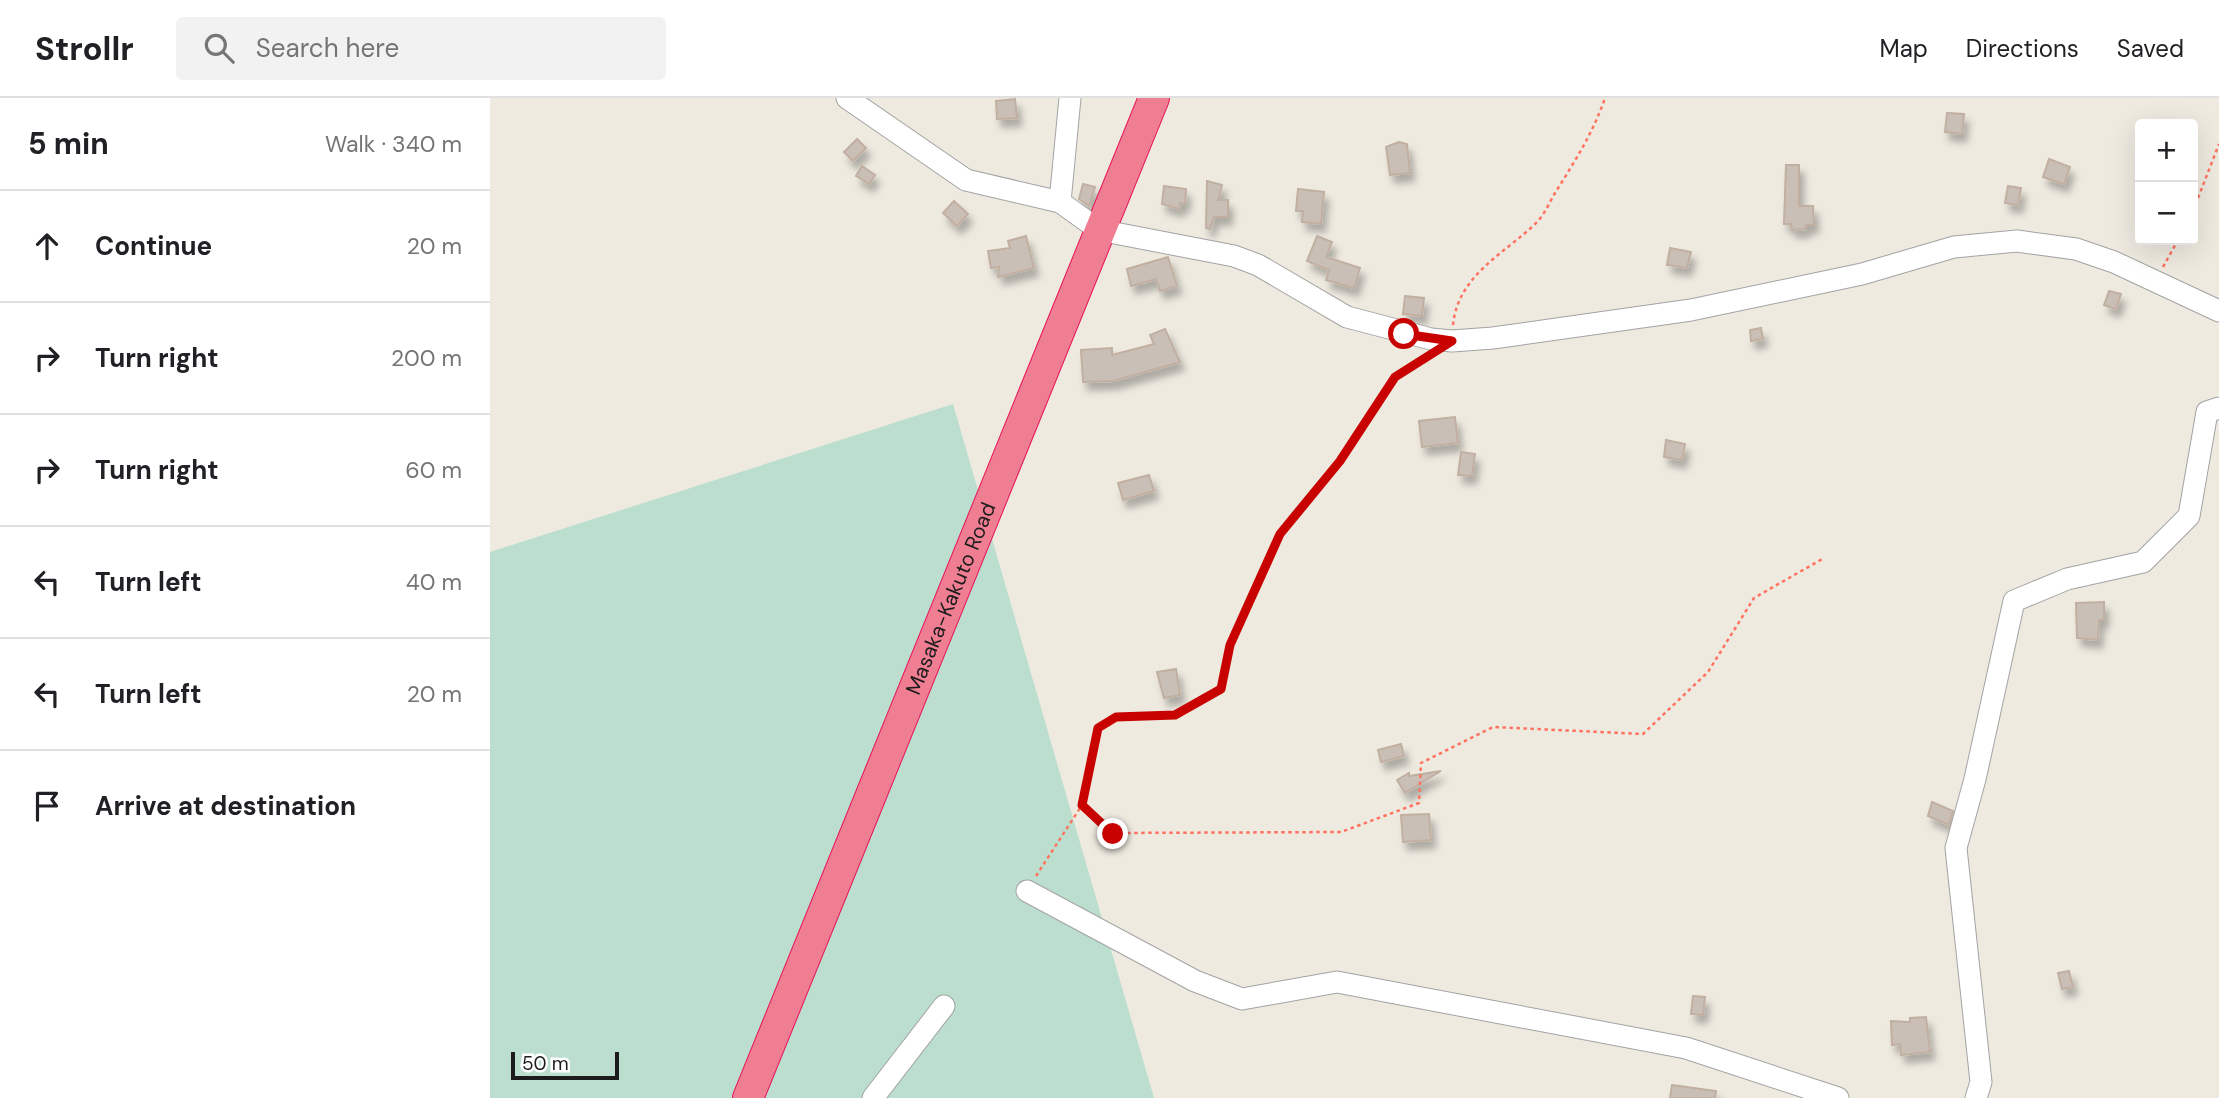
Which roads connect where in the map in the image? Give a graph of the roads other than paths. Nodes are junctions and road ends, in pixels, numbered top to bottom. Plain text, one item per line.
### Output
1 (847, 98) edge
2 (1070, 98) edge
3 (1154, 98) edge
4 (1060, 202) junction
5 (1098, 230) junction
6 (2219, 311) edge
7 (2219, 408) edge
8 (1027, 891) road end
9 (944, 1006) dead end
10 (748, 1098) edge
11 (873, 1098) edge
12 (1838, 1098) edge
13 (1976, 1098) edge

1 - 4 street
2 - 4 street
3 - 5 highway, Masaka-Kakuto Road
4 - 5 street
5 - 6 street
5 - 10 highway, Masaka-Kakuto Road
7 - 13 street
8 - 12 street
9 - 11 street

